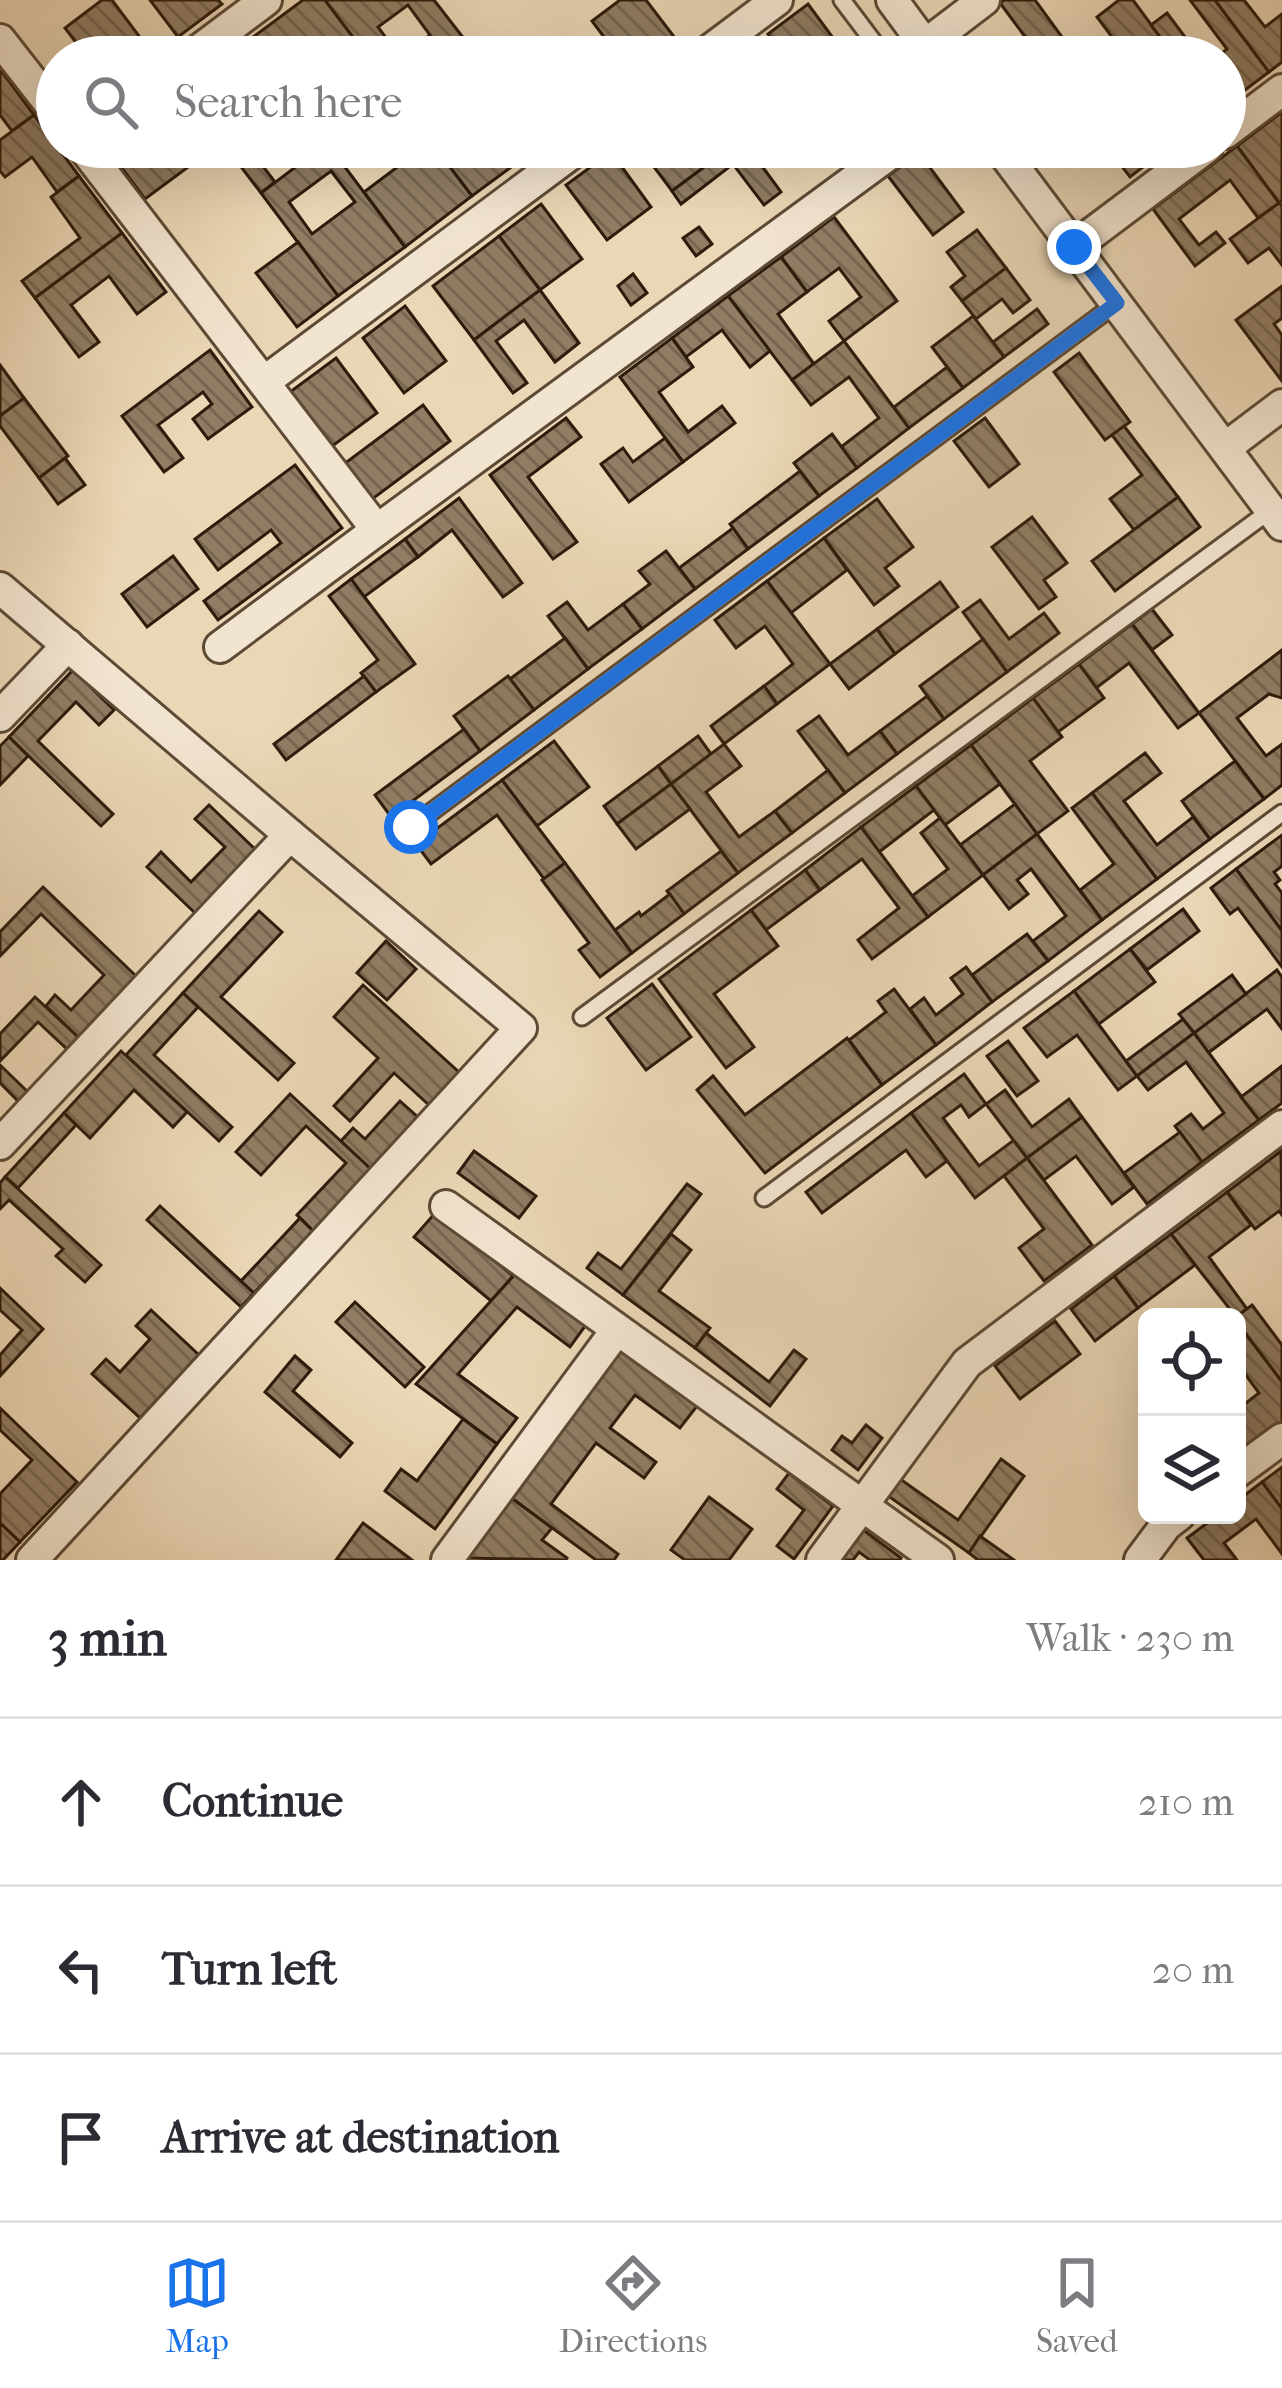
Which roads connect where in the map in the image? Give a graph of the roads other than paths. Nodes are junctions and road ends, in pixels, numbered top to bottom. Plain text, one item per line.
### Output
1 (266, 0) edge
2 (777, 0) edge
3 (842, 0) edge
4 (892, 0) edge
5 (984, 0) edge
6 (218, 36) edge
7 (729, 36) edge
8 (870, 36) edge
9 (918, 36) edge
10 (945, 36) edge
11 (0, 40) edge
12 (36, 86) edge
13 (1282, 90) edge
14 (1246, 117) edge
15 (99, 168) edge
16 (552, 168) edge
17 (870, 168) edge
18 (1015, 168) edge
19 (1179, 168) edge
20 (1074, 247) junction
21 (1117, 303) junction
22 (264, 382) junction
23 (1282, 405) edge
24 (1225, 448) junction
25 (1276, 517) edge
26 (377, 530) junction
27 (0, 588) edge
28 (68, 645) junction
29 (220, 647) dead end
30 (0, 716) edge
31 (1282, 813) edge
32 (411, 827) dead end
33 (290, 835) junction
34 (582, 1017) dead end
35 (1282, 1126) edge
36 (0, 1144) edge
37 (764, 1198) dead end
38 (446, 1206) dead end
39 (616, 1331) junction
40 (1282, 1439) edge
41 (1246, 1465) edge
42 (861, 1505) junction
43 (1167, 1524) edge
44 (35, 1559) edge
45 (447, 1560) edge
46 (822, 1560) edge
47 (938, 1560) edge
48 (1140, 1560) edge

1 - 6 street
2 - 7 street
3 - 8 lane
4 - 9 street
5 - 10 street
11 - 12 street
13 - 14 street
15 - 22 street
16 - 22 street
17 - 26 street
18 - 20 street
19 - 20 street
20 - 21 street
21 - 24 street
21 - 32 lane
22 - 26 street
23 - 24 street
24 - 25 street
25 - 34 lane
26 - 29 street
27 - 28 street
28 - 30 street
28 - 33 street
31 - 37 lane
33 - 36 street
33 - 44 street
35 - 42 street
38 - 39 street
39 - 42 street
39 - 45 street
40 - 41 street
42 - 46 street
42 - 47 street
43 - 48 street

